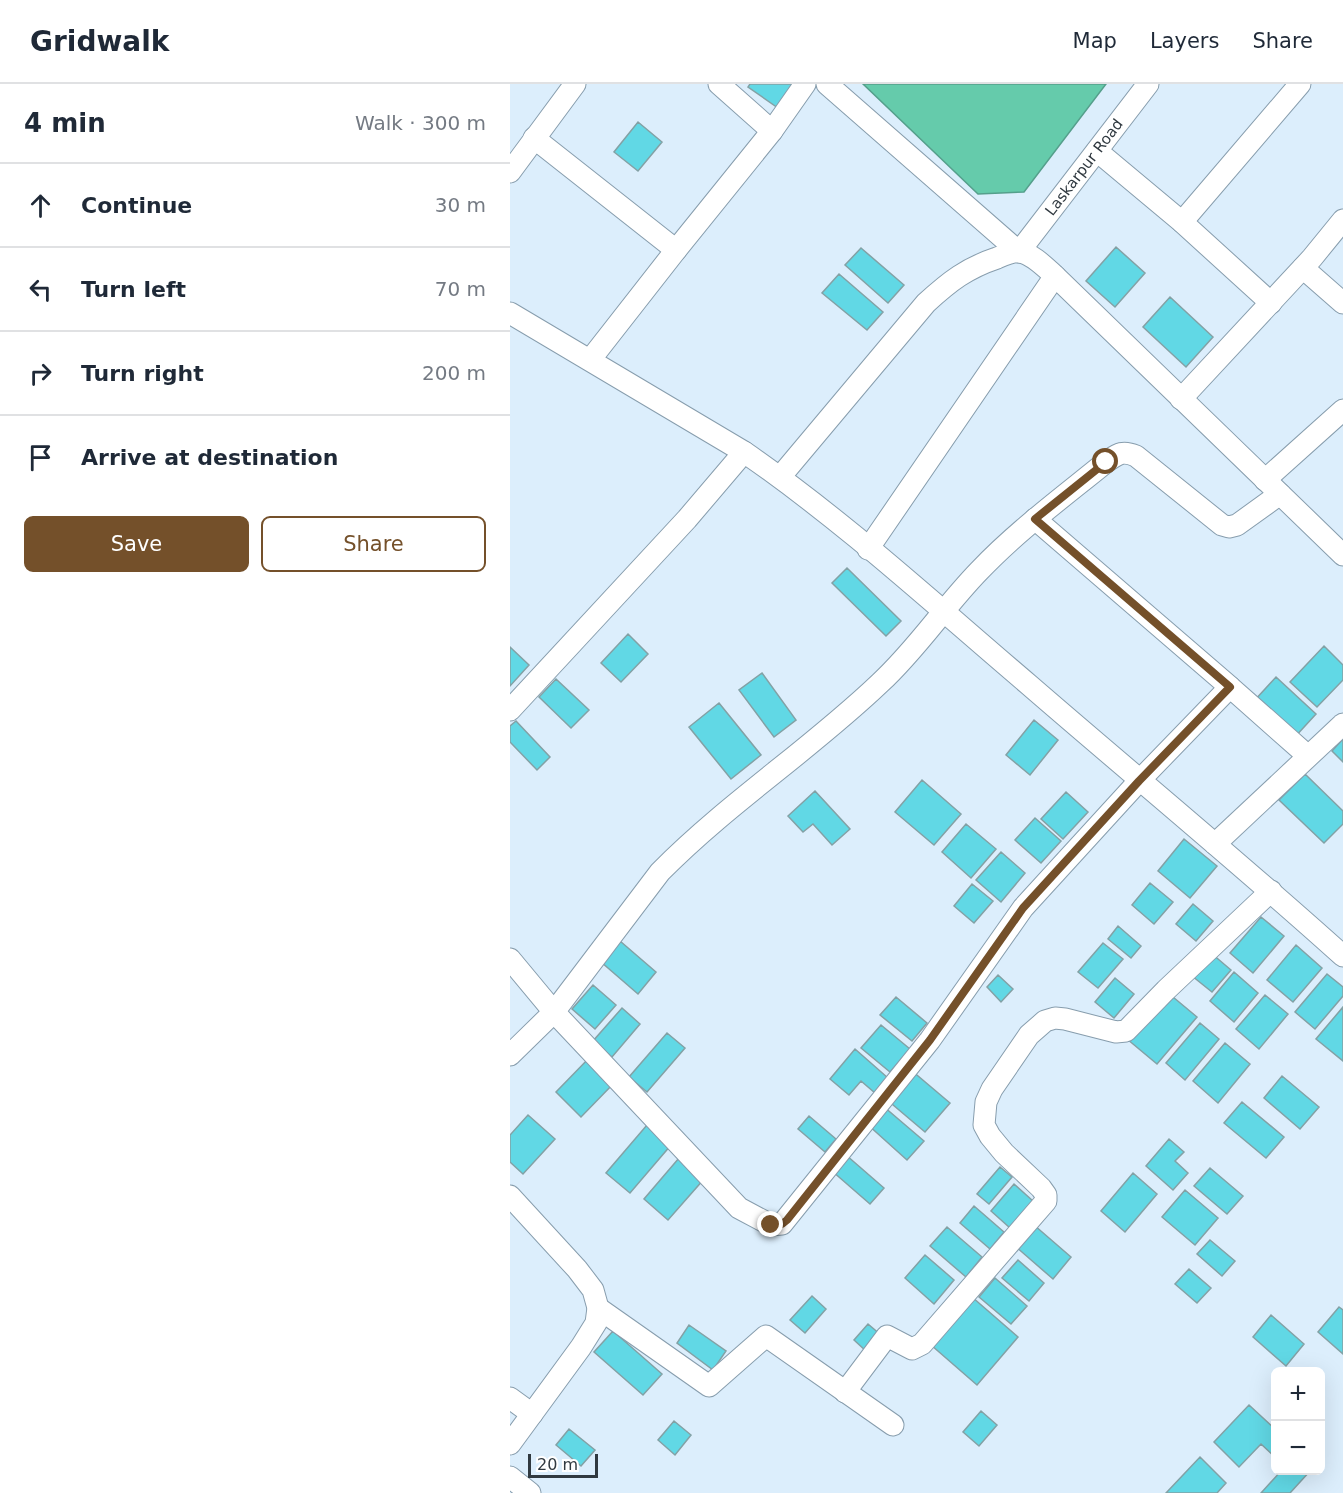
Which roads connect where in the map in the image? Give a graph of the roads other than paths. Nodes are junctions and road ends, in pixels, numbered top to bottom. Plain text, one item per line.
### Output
1 (575, 84) edge
2 (719, 84) edge
3 (805, 84) edge
4 (827, 84) edge
5 (1148, 84) edge
6 (1300, 84) edge
7 (772, 131) junction
8 (534, 138) junction
9 (1097, 151) junction
10 (510, 172) edge
11 (1343, 220) edge
12 (1182, 222) junction
13 (676, 250) junction
14 (1019, 252) junction
15 (1303, 268) junction
16 (1055, 276) junction
17 (1271, 303) junction
18 (1343, 303) edge
19 (511, 315) edge
20 (590, 360) junction
21 (1181, 399) junction
22 (1343, 410) edge
23 (744, 452) junction
24 (780, 477) junction
25 (1272, 487) junction
26 (1035, 519) junction
27 (868, 549) junction
28 (1343, 555) edge
29 (943, 612) junction
30 (1230, 687) junction
31 (510, 710) edge
32 (1343, 724) edge
33 (1308, 756) junction
34 (1139, 781) junction
35 (1215, 844) junction
36 (1271, 891) junction
37 (1343, 956) edge
38 (510, 959) edge
39 (554, 1012) junction
40 (510, 1055) edge
41 (510, 1196) edge
42 (598, 1308) junction
43 (845, 1392) junction
44 (510, 1398) edge
45 (532, 1414) junction
46 (893, 1425) dead end
47 (510, 1444) edge
48 (510, 1477) edge
49 (530, 1493) edge

1 - 8 street
2 - 7 street
3 - 7 street
4 - 14 street
5 - 9 street, Laskarpur Road
6 - 12 street
7 - 13 street
8 - 10 street
8 - 13 street
9 - 12 street
9 - 14 street, Laskarpur Road
11 - 15 street
12 - 17 street
13 - 20 street
14 - 16 street
14 - 24 street
15 - 17 street
15 - 18 street
16 - 21 street
16 - 27 street
17 - 21 street
19 - 20 street
20 - 23 street
21 - 25 street
22 - 25 street
23 - 24 street
23 - 31 street
24 - 27 street
25 - 26 street
25 - 28 street
26 - 29 street
26 - 30 street
27 - 29 street
29 - 34 street
29 - 39 street
30 - 33 street
30 - 34 street
32 - 33 street
33 - 35 street
34 - 35 street
34 - 39 street
35 - 36 street
36 - 37 street
36 - 43 street
38 - 39 street
39 - 40 street
41 - 42 street
42 - 43 street
42 - 45 street
43 - 46 street
44 - 45 street
45 - 47 street
48 - 49 street

